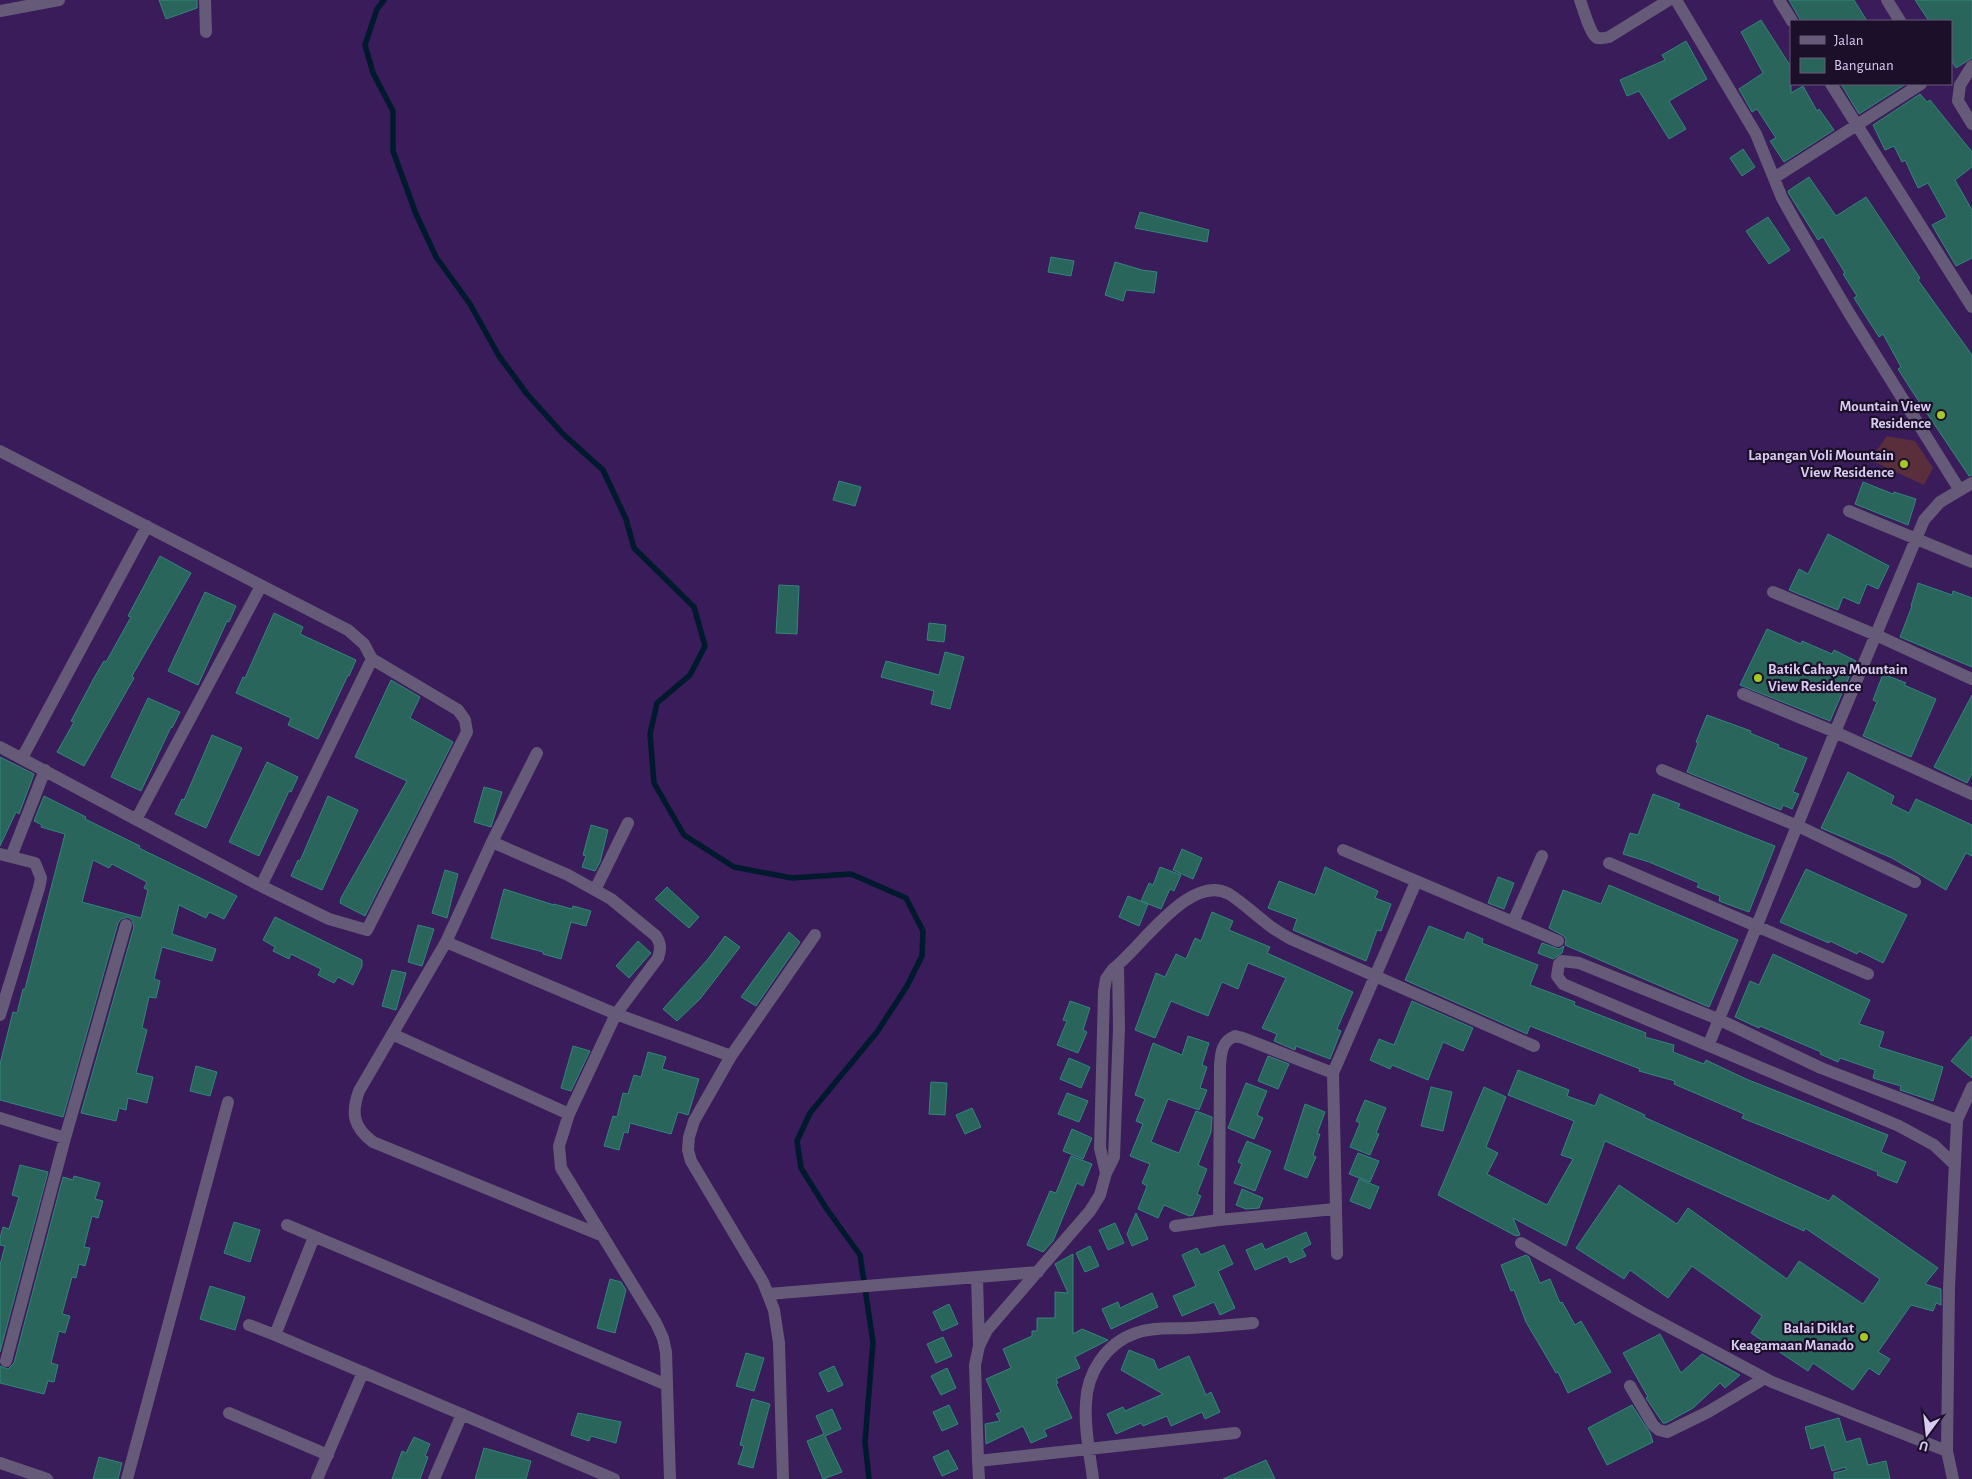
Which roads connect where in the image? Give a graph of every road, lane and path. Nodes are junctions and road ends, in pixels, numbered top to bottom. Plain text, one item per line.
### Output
1 (59, 0) edge
2 (205, 0) edge
3 (1580, 0) edge
4 (1669, 0) edge
5 (1676, 0) edge
6 (1779, 0) edge
7 (1887, 0) edge
8 (0, 11) edge
9 (1791, 20) edge
10 (1899, 20) edge
11 (206, 32) dead end
12 (1972, 66) edge
13 (1832, 85) edge
14 (1919, 85) edge
15 (1972, 124) edge
16 (1857, 125) junction
17 (1774, 178) junction
18 (1972, 307) edge
19 (0, 451) edge
20 (1972, 482) edge
21 (1959, 489) junction
22 (1849, 511) dead end
23 (148, 526) junction
24 (1916, 539) junction
25 (1972, 562) edge
26 (261, 586) junction
27 (1773, 592) dead end
28 (1876, 635) junction
29 (372, 659) junction
30 (1972, 678) edge
31 (1743, 694) dead end
32 (1835, 732) junction
33 (0, 747) edge
34 (537, 753) dead end
35 (22, 758) junction
36 (45, 770) junction
37 (1662, 770) dead end
38 (1972, 794) edge
39 (137, 818) junction
40 (628, 823) dead end
41 (1798, 826) junction
42 (492, 842) junction
43 (1343, 850) dead end
44 (6, 856) edge
45 (1542, 856) dead end
46 (1609, 863) dead end
47 (1416, 882) junction
48 (1915, 882) dead end
49 (261, 886) junction
50 (596, 890) junction
51 (1513, 922) junction
52 (126, 925) dead end
53 (1756, 926) junction
54 (815, 935) dead end
55 (1558, 941) dead end
56 (446, 942) junction
57 (1868, 974) dead end
58 (1374, 975) junction
59 (616, 1014) junction
60 (0, 1015) edge
61 (1718, 1019) junction
62 (392, 1034) junction
63 (1709, 1044) junction
64 (1534, 1046) dead end
65 (731, 1056) junction
66 (1332, 1073) junction
67 (1972, 1087) edge
68 (228, 1102) dead end
69 (569, 1114) junction
70 (0, 1118) edge
71 (1957, 1120) junction
72 (65, 1138) junction
73 (1955, 1165) junction
74 (1335, 1210) junction
75 (1219, 1220) junction
76 (287, 1225) dead end
77 (1175, 1226) dead end
78 (603, 1236) junction
79 (314, 1237) junction
80 (1521, 1243) dead end
81 (1338, 1254) dead end
82 (1038, 1272) junction
83 (977, 1277) junction
84 (768, 1294) junction
85 (1253, 1323) dead end
86 (249, 1325) dead end
87 (275, 1335) junction
88 (979, 1346) junction
89 (6, 1361) dead end
90 (363, 1372) junction
91 (1765, 1378) junction
92 (666, 1385) junction
93 (1630, 1386) dead end
94 (230, 1413) dead end
95 (462, 1414) junction
96 (1235, 1434) dead end
97 (1089, 1448) junction
98 (1946, 1451) junction
99 (328, 1455) junction
100 (978, 1461) junction
101 (0, 1462) edge
102 (47, 1479) edge
103 (127, 1479) edge
104 (318, 1479) edge
105 (434, 1479) edge
106 (614, 1479) edge
107 (670, 1479) edge
108 (783, 1479) edge
109 (979, 1479) edge
110 (1093, 1479) edge
111 (1953, 1479) edge

1 - 8 street
2 - 11 street
3 - 4 street
5 - 17 street
6 - 9 street
7 - 10 street
12 - 15 street
13 - 16 street
14 - 16 street
16 - 17 street
16 - 18 street
17 - 21 street
19 - 23 street
20 - 21 street
21 - 24 street
22 - 24 street
23 - 26 street
23 - 35 street
24 - 25 street
24 - 28 street
26 - 29 street
26 - 39 street
27 - 28 street
28 - 30 street
28 - 32 street
29 - 49 street
29 - 49 street
31 - 32 street
32 - 38 street
32 - 41 street
33 - 35 street
34 - 42 street
35 - 36 street
36 - 39 street
36 - 44 street
37 - 41 street
39 - 49 street
40 - 50 street
41 - 48 street
41 - 53 street
42 - 50 street
42 - 56 street
43 - 47 street
44 - 60 street
45 - 51 street
46 - 53 street
47 - 51 street
47 - 58 street
50 - 59 street
51 - 55 street
52 - 72 street
53 - 57 street
53 - 61 street
54 - 65 street
56 - 59 street
56 - 62 street
58 - 64 street
58 - 66 street
58 - 82 street
59 - 65 street
59 - 69 street
61 - 63 street
61 - 63 street
61 - 71 street
62 - 69 street
62 - 78 street
63 - 73 street
65 - 84 street
66 - 74 street
66 - 75 street
67 - 71 street
68 - 103 street
69 - 78 street
70 - 72 street
71 - 73 street
72 - 89 street
73 - 98 street
74 - 75 street
74 - 81 street
75 - 77 street
76 - 79 street
78 - 92 street
79 - 87 street
79 - 92 street
80 - 91 street
82 - 83 street
82 - 88 street
83 - 84 street
83 - 88 street
84 - 108 street
85 - 97 street
86 - 87 street
87 - 90 street
88 - 100 street
90 - 95 street
90 - 99 street
91 - 93 street
91 - 98 street
92 - 107 street
94 - 99 street
95 - 105 street
95 - 106 street
96 - 97 street
97 - 100 street
97 - 110 street
98 - 111 street
99 - 104 street
100 - 109 street
101 - 102 street

